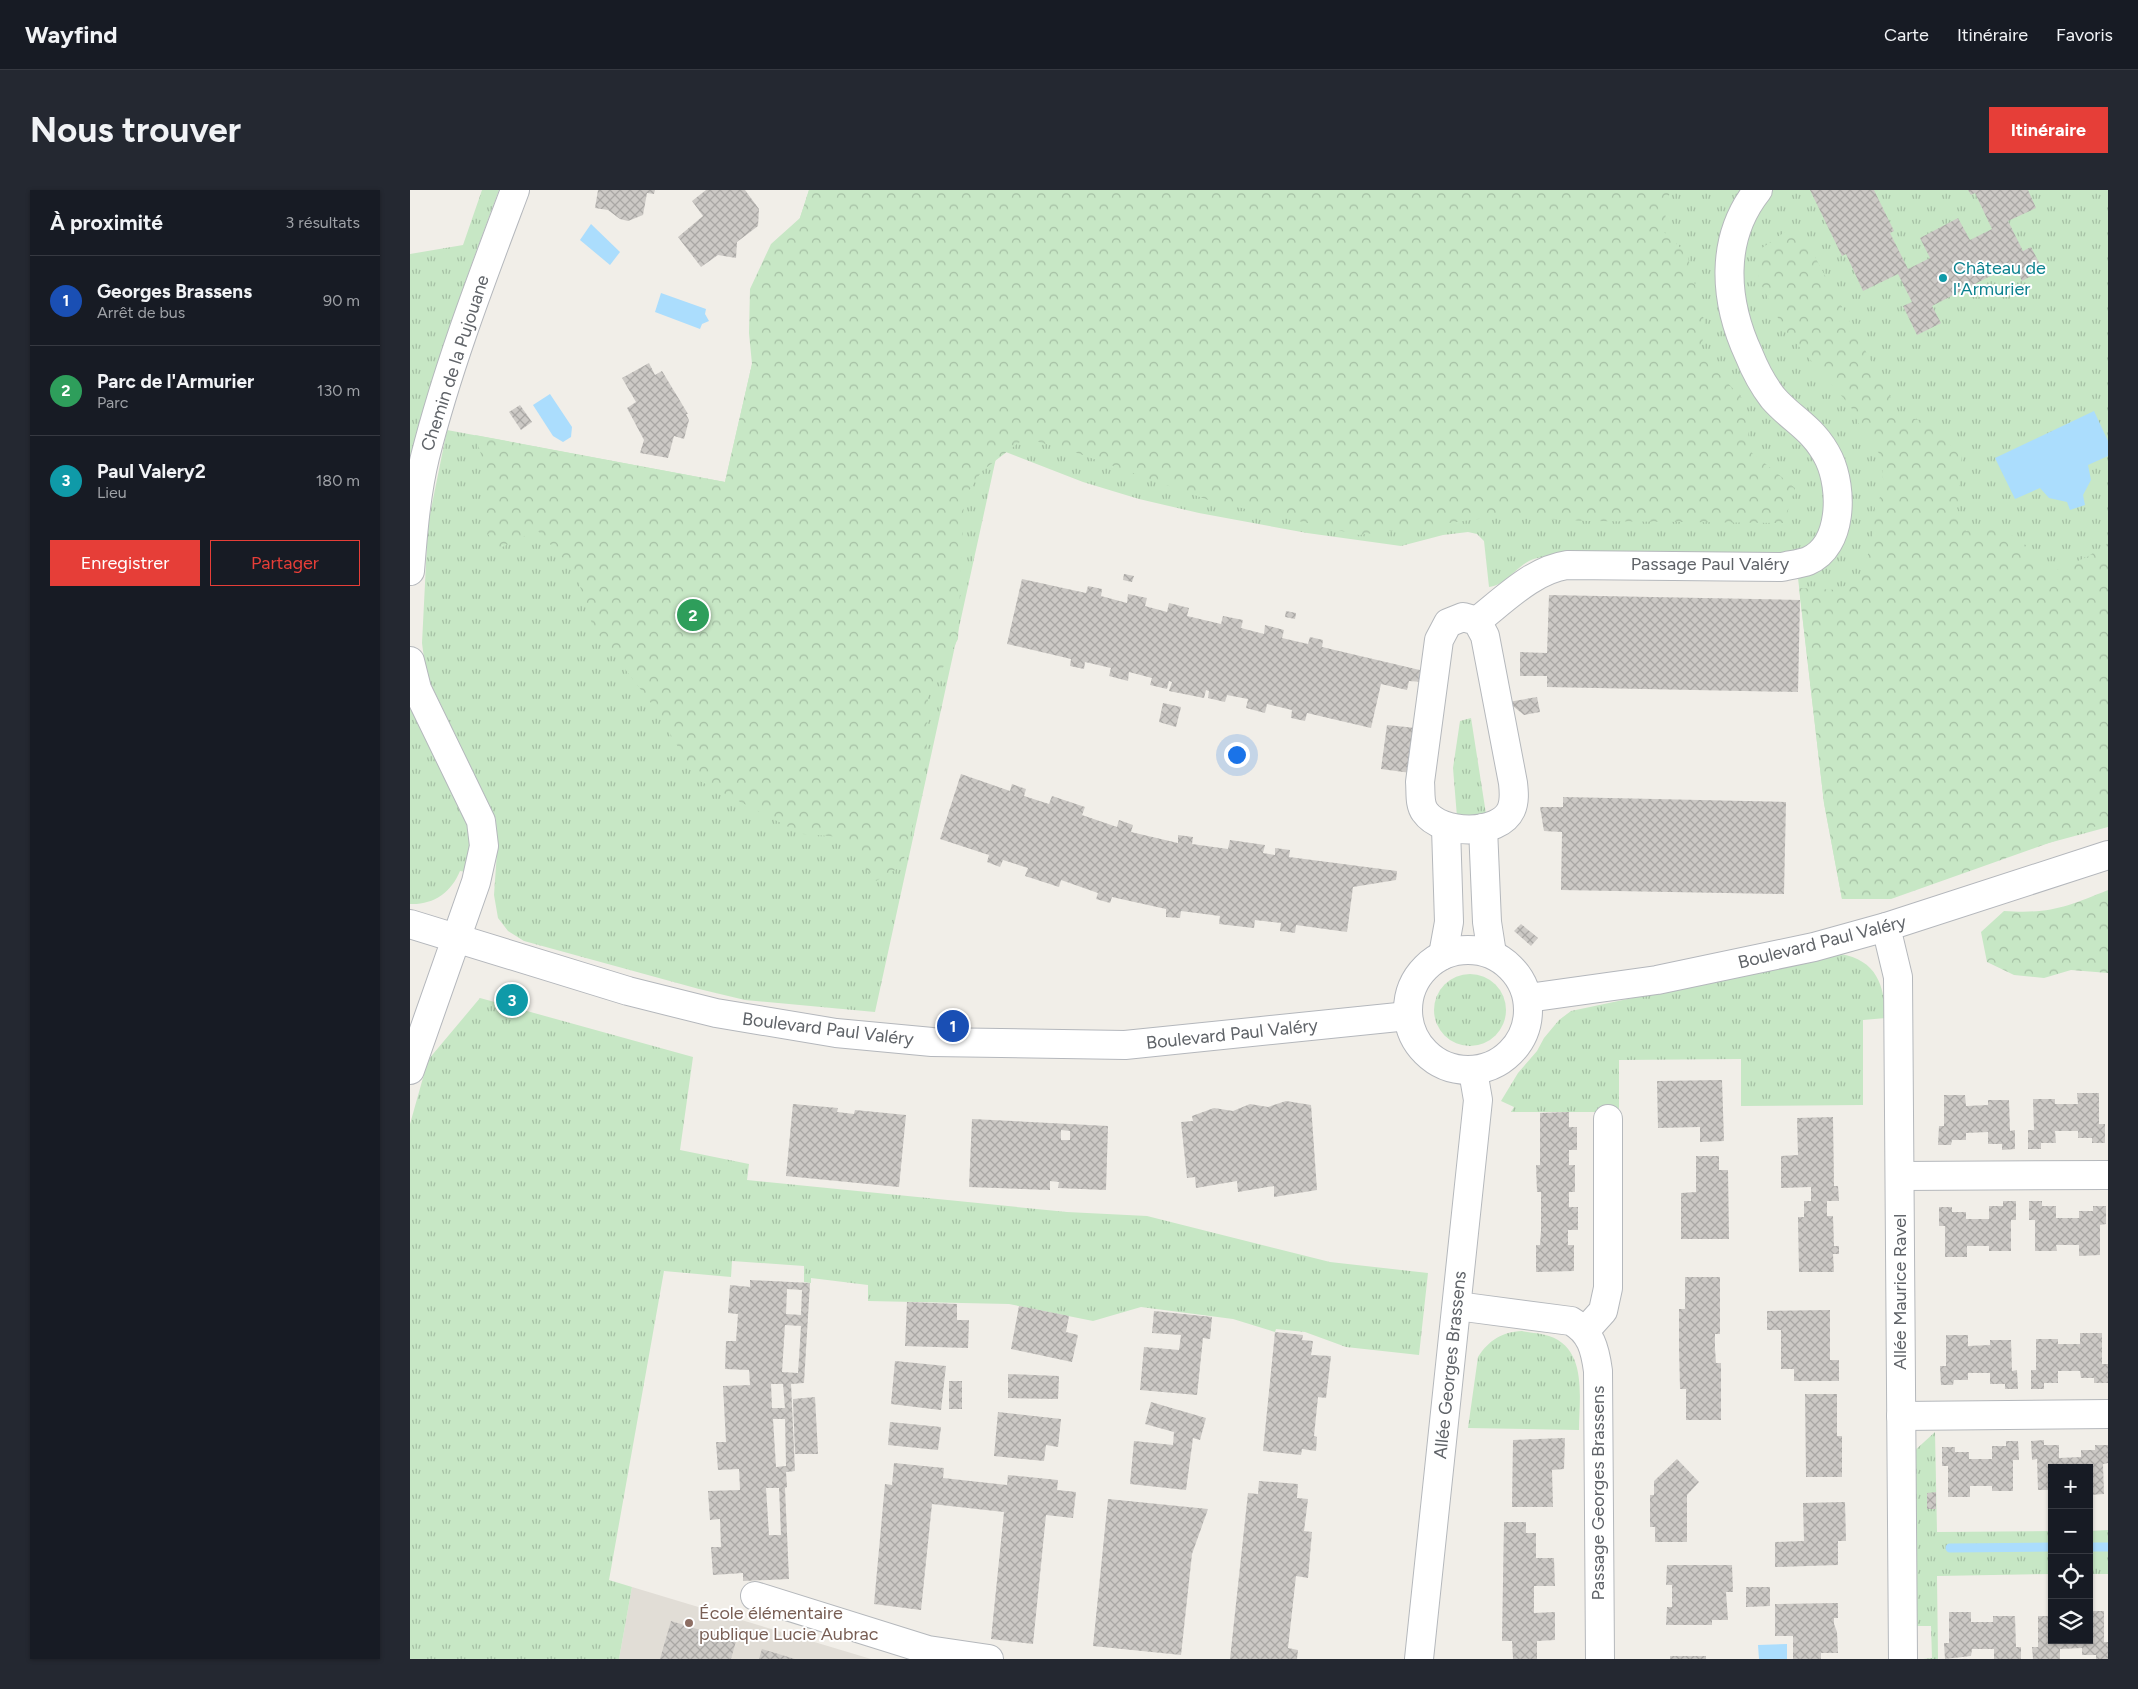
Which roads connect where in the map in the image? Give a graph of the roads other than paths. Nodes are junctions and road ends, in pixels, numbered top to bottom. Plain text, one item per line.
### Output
1 (515, 190) edge
2 (1758, 190) edge
3 (410, 571) edge
4 (1477, 621) junction
5 (410, 661) edge
6 (1446, 828) junction
7 (1483, 828) junction
8 (2108, 855) edge
9 (410, 924) edge
10 (1886, 927) junction
11 (456, 939) junction
12 (1492, 954) junction
13 (1443, 955) junction
14 (1528, 998) junction
15 (1408, 1016) junction
16 (410, 1070) edge
17 (1473, 1071) junction
18 (1608, 1119) dead end
19 (2108, 1175) edge
20 (1900, 1176) junction
21 (1457, 1306) junction
22 (1585, 1331) junction
23 (2108, 1414) edge
24 (1901, 1416) junction
25 (755, 1596) dead end
26 (989, 1659) edge
27 (1419, 1659) edge
28 (1600, 1659) edge
29 (1903, 1659) edge

1 - 3 street, Chemin de la Pujouane
2 - 4 street, Passage Paul Valéry
4 - 6 street
4 - 7 street
5 - 11 street
6 - 7 street
6 - 13 street
7 - 12 street
8 - 10 street, Boulevard Paul Valéry
9 - 11 street, Boulevard Paul Valéry
10 - 14 street, Boulevard Paul Valéry
10 - 20 street, Allée Maurice Ravel
11 - 15 street, Boulevard Paul Valéry
11 - 16 street
12 - 13 street
12 - 14 street
13 - 15 street
14 - 17 street
15 - 17 street
17 - 21 street, Allée Georges Brassens
18 - 22 street
19 - 20 street
20 - 24 street, Allée Maurice Ravel
21 - 22 street
21 - 27 street, Allée Georges Brassens
22 - 28 street, Passage Georges Brassens
23 - 24 street
24 - 29 street, Allée Maurice Ravel
25 - 26 street

